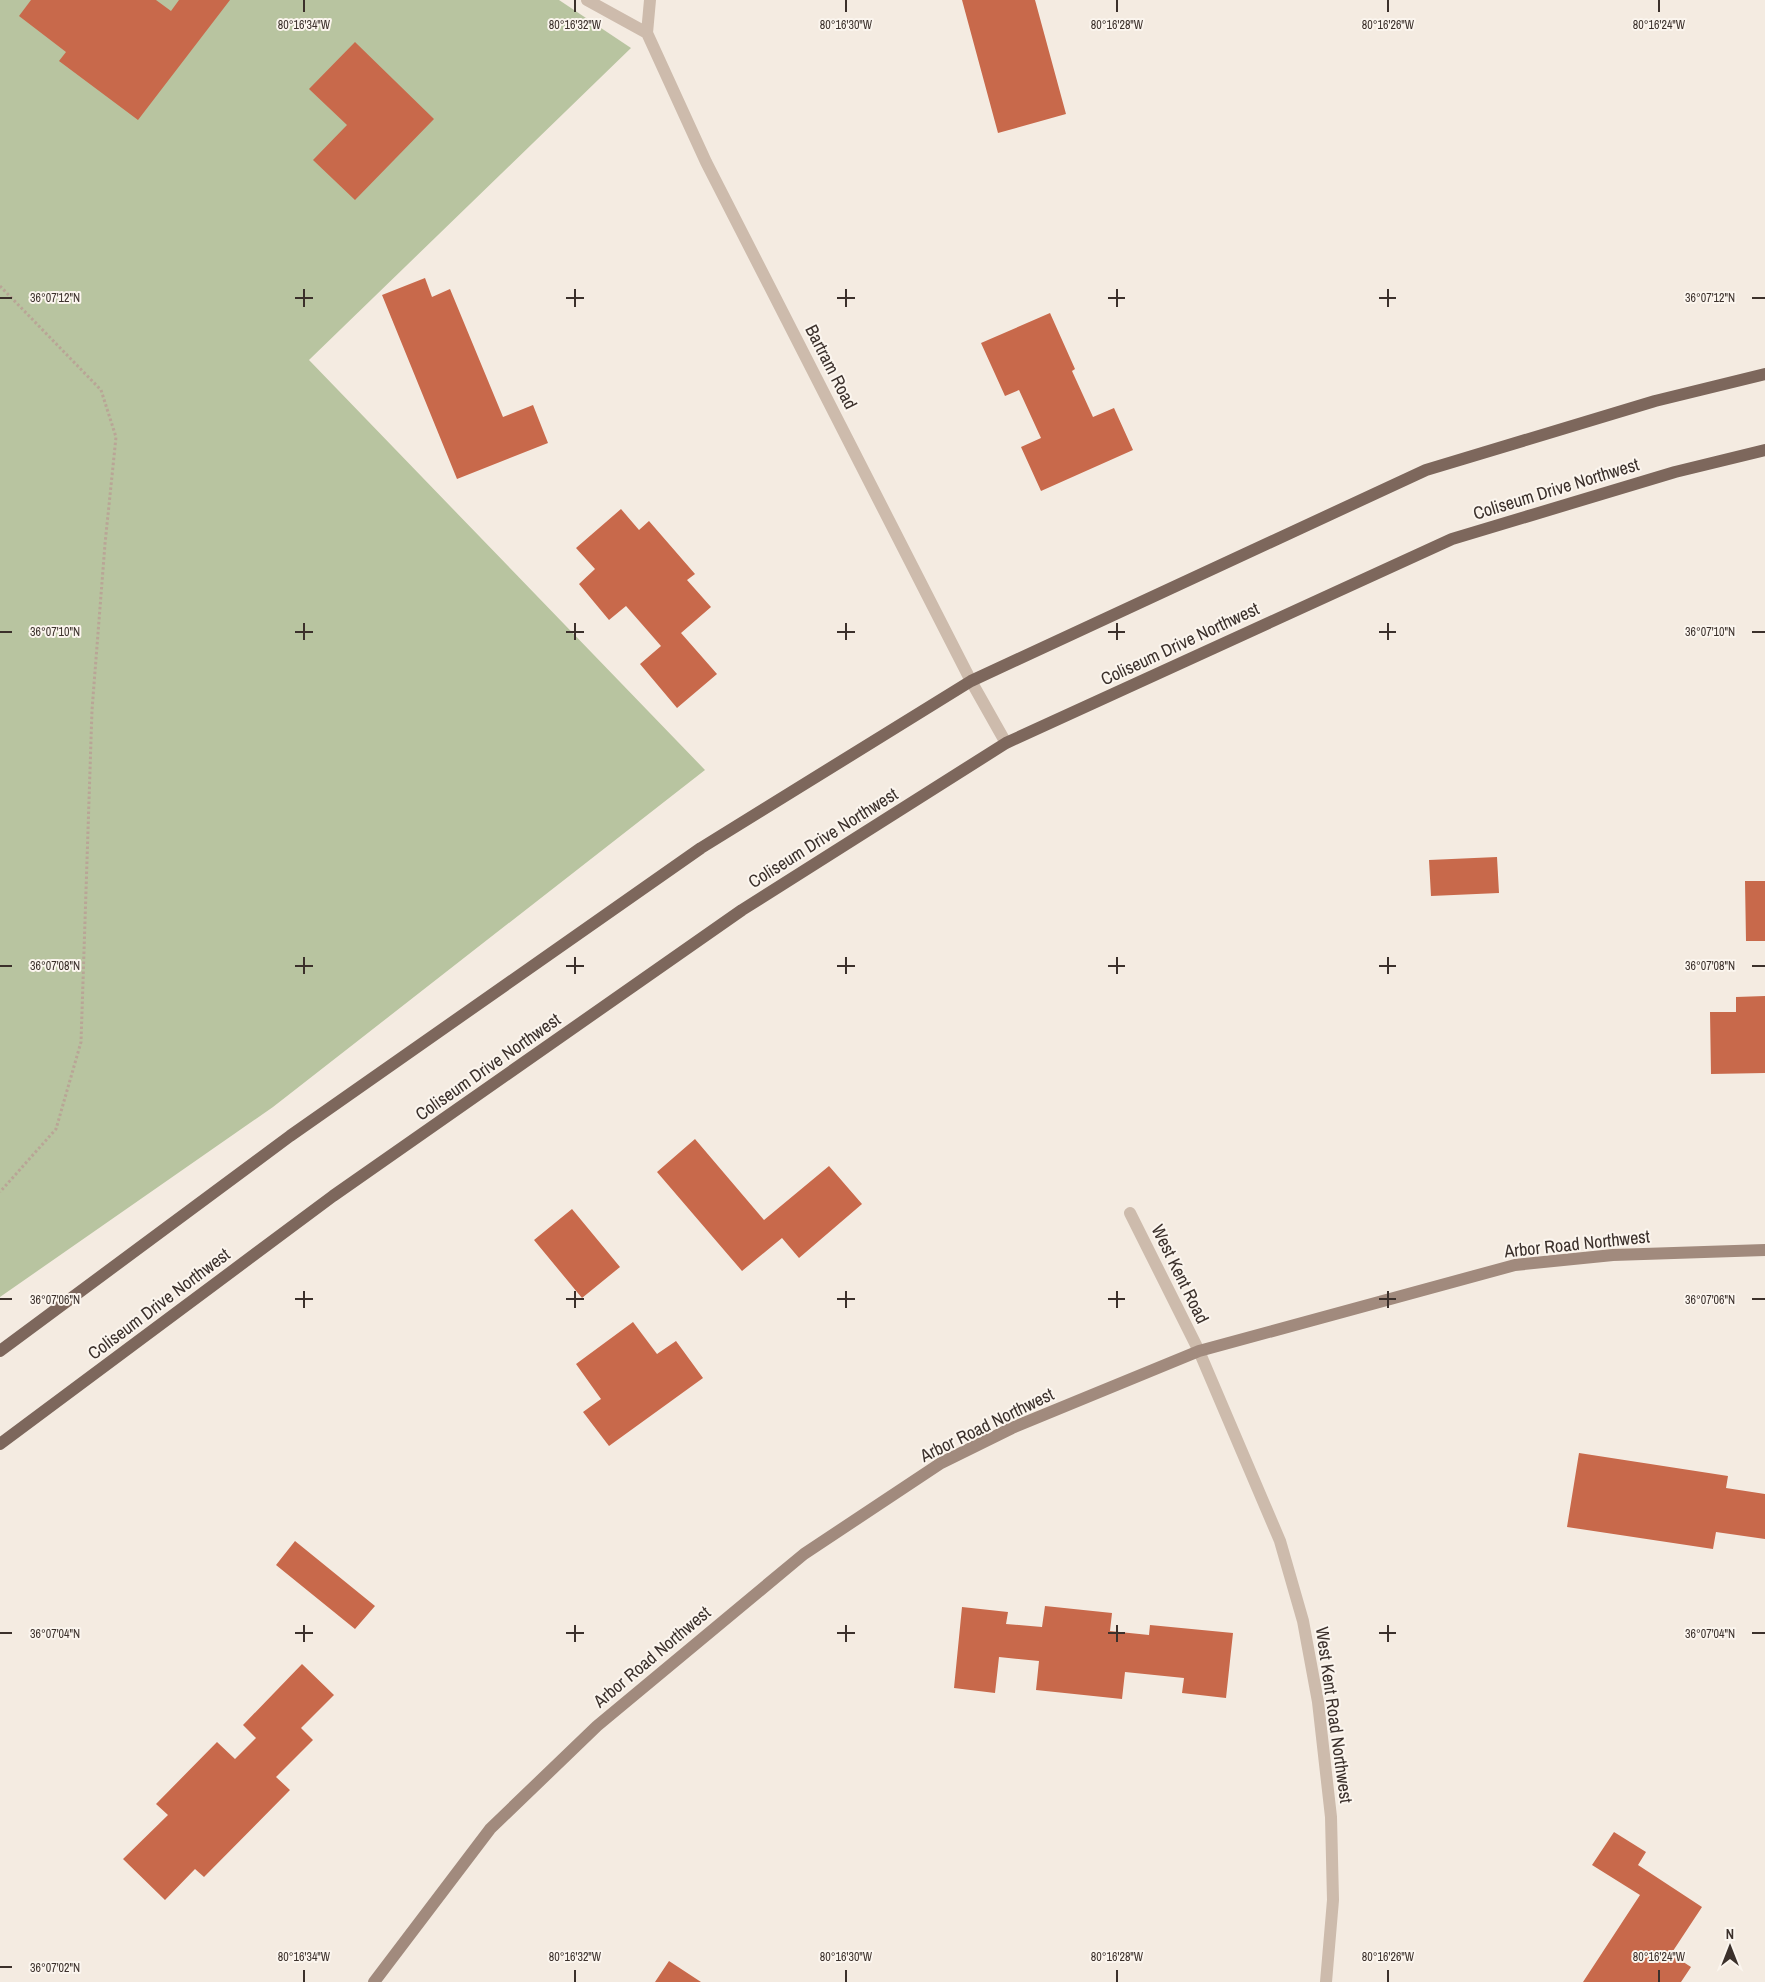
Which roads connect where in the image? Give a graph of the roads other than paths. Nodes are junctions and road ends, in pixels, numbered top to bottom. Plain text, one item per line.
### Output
1 (587, 0) edge
2 (650, 0) edge
3 (647, 33) junction
4 (1765, 374) edge
5 (1765, 450) edge
6 (971, 681) junction
7 (1006, 743) junction
8 (1130, 1212) dead end
9 (1765, 1250) edge
10 (0, 1351) edge
11 (1199, 1351) junction
12 (0, 1444) edge
13 (374, 1982) edge
14 (1326, 1982) edge

1 - 3 street
2 - 3 street, Bartram Road
3 - 6 street, Bartram Road
4 - 6 main road
5 - 7 main road, Coliseum Drive Northwest
6 - 7 street, Bartram Road
6 - 10 main road
7 - 12 main road, Coliseum Drive Northwest
8 - 11 street, West Kent Road
9 - 11 street, Arbor Road Northwest
11 - 13 street, Arbor Road Northwest
11 - 14 street, West Kent Road Northwest

